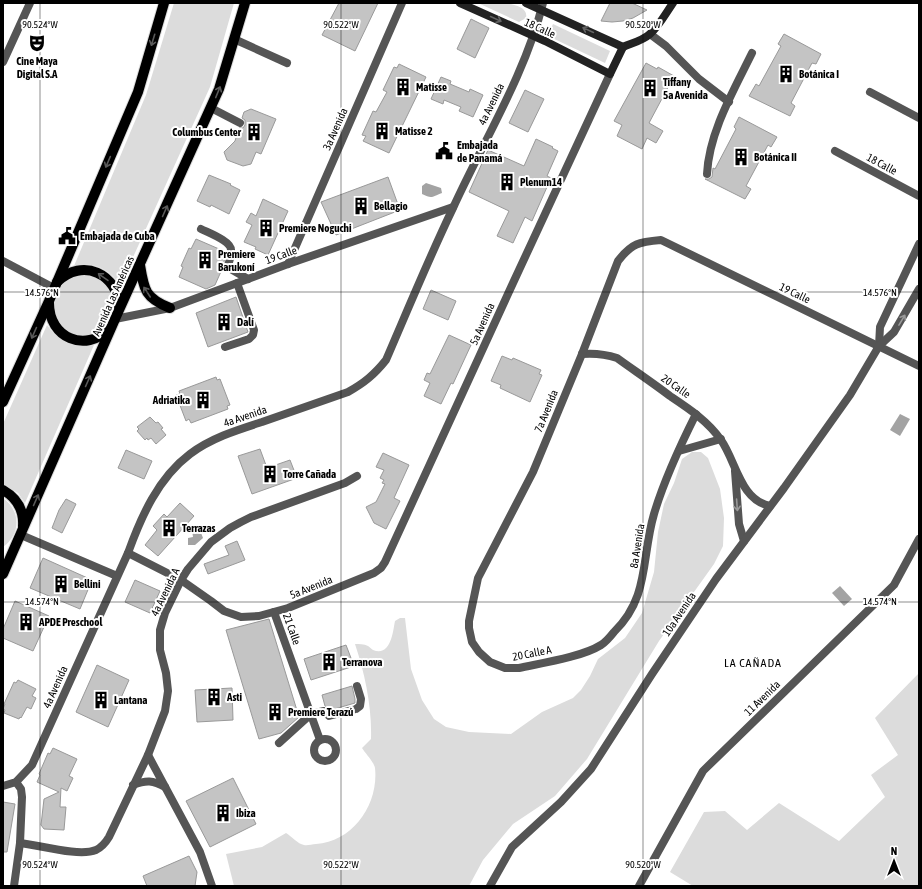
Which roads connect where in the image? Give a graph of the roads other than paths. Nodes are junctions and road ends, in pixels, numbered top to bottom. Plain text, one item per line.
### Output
1 (30, 3) edge
2 (164, 3) edge
3 (245, 3) edge
4 (402, 3) edge
5 (460, 3) edge
6 (526, 3) edge
7 (673, 3) edge
8 (543, 6) edge
9 (650, 34) junction
10 (532, 36) junction
11 (234, 39) junction
12 (623, 47) junction
13 (752, 53) dead end
14 (3, 62) edge
15 (287, 63) dead end
16 (610, 74) junction
17 (870, 92) dead end
18 (729, 102) junction
19 (211, 108) junction
20 (919, 118) edge
21 (240, 123) dead end
22 (835, 151) dead end
23 (707, 174) dead end
24 (919, 196) edge
25 (453, 208) junction
26 (201, 229) dead end
27 (661, 240) joint
28 (919, 244) edge
29 (3, 261) edge
30 (288, 264) junction
31 (140, 265) junction
32 (248, 279) junction
33 (237, 283) junction
34 (55, 286) junction
35 (919, 289) edge
36 (49, 301) junction
37 (170, 308) junction
38 (115, 319) junction
39 (225, 346) dead end
40 (879, 346) junction
41 (582, 354) junction
42 (919, 366) edge
43 (3, 402) edge
44 (696, 414) junction
45 (721, 439) junction
46 (679, 451) junction
47 (735, 468) junction
48 (357, 476) dead end
49 (3, 490) edge
50 (770, 506) junction
51 (22, 532) junction
52 (919, 539) edge
53 (744, 540) junction
54 (16, 545) junction
55 (128, 553) junction
56 (3, 554) edge
57 (3, 574) edge
58 (117, 576) junction
59 (181, 580) junction
60 (274, 612) junction
61 (470, 614) joint
62 (607, 639) joint
63 (357, 686) dead end
64 (311, 714) junction
65 (320, 740) dead end
66 (279, 743) dead end
67 (148, 754) junction
68 (16, 782) junction
69 (133, 785) junction
70 (3, 786) edge
71 (166, 787) junction
72 (20, 843) junction
73 (14, 886) edge
74 (212, 886) edge
75 (490, 886) edge
76 (639, 886) edge

1 - 14 street
2 -> 34 main road
3 - 11 main road, Avenida Las Américas
4 - 30 street, 3a Avenida
5 -> 10 street, 18 Calle
6 - 8 street, 18 Calle
7 - 9 street
8 - 10 street, 4a Avenida
12 -> 8 street, 18 Calle
9 - 12 street
9 - 18 street
10 - 16 street, 18 Calle
10 - 25 street, 4a Avenida
11 - 15 street
19 -> 11 main road, Avenida Las Américas
12 - 16 street, 5a Avenida
13 - 18 street
16 - 60 street, 5a Avenida
17 - 20 street
18 - 23 street
19 - 21 street
31 -> 19 main road, Avenida Las Américas
22 - 24 street, 18 Calle
25 - 30 street, 19 Calle
25 - 55 street, 4a Avenida
26 - 32 street
27 - 40 street, 19 Calle
27 - 41 street, 7a Avenida
28 - 40 street, 10a Avenida
29 - 34 street
30 - 32 street, 19 Calle
37 -> 31 main road
31 - 38 main road, Avenida Las Américas
32 - 33 street, 19 Calle
33 - 37 street, 19 Calle
33 - 39 street
34 - 36 main road
38 -> 34 main road
40 -> 35 street, 10a Avenida
36 - 38 main road
36 -> 43 main road
37 - 38 street, 19 Calle
51 -> 38 main road, Avenida Las Américas
40 - 42 street, 19 Calle
40 - 50 street, 10a Avenida
41 - 44 street, 20 Calle
41 - 61 street, 7a Avenida
44 - 45 street, 20 Calle
44 - 46 street, 8a Avenida
45 - 46 street
45 - 47 street, 20 Calle
46 - 62 street, 8a Avenida
47 - 50 street, 20 Calle
47 -> 53 street, 20 Calle
48 - 59 street, 4a Avenida A
49 - 51 main road
50 - 53 street, 10a Avenida
51 - 54 main road, Avenida Las Américas
51 - 58 street
52 - 76 street, 11 Avenida
53 - 75 street, 10a Avenida
54 - 56 main road
54 - 57 main road, Avenida Las Américas
55 - 58 street, 4a Avenida
55 - 59 street, 21 Calle
58 - 68 street, 4a Avenida
59 - 60 street, 21 Calle
59 - 67 street, 4a Avenida A
60 - 64 street, 21 Calle
61 - 62 street, 20 Calle A
63 - 64 street
64 - 65 street, 21 Calle
64 - 66 street
67 - 69 street, 4a Avenida A
67 - 71 street
68 - 70 street
68 - 72 street
69 - 71 street
69 - 72 street, 4a Avenida A
71 - 74 street
72 - 73 street

